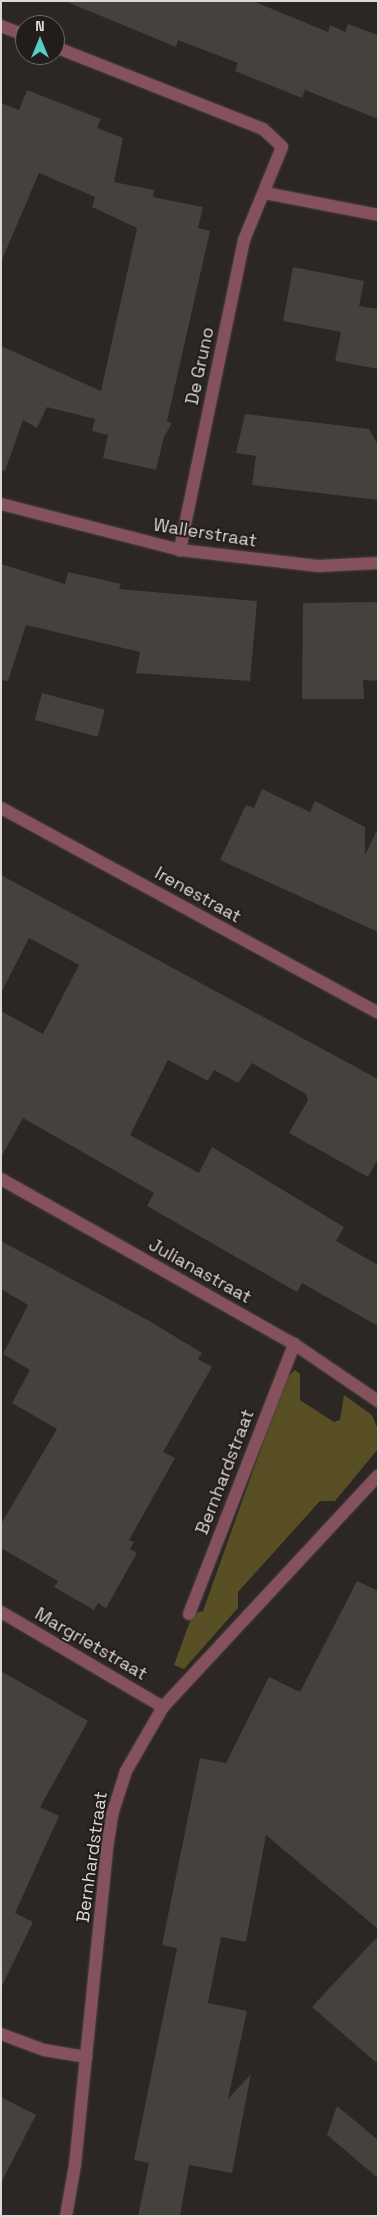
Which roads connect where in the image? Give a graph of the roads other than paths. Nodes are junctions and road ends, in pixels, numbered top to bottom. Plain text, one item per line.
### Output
1 (1, 26) edge
2 (15, 31) edge
3 (65, 51) edge
4 (265, 193) junction
5 (378, 215) edge
6 (1, 504) edge
7 (180, 550) junction
8 (378, 563) edge
9 (1, 808) edge
10 (378, 1013) edge
11 (1, 1179) edge
12 (294, 1344) junction
13 (378, 1401) edge
14 (378, 1476) edge
15 (1, 1612) edge
16 (188, 1614) dead end
17 (164, 1707) junction
18 (1, 2034) edge
19 (86, 2057) junction
20 (66, 2216) edge

1 - 2 street
3 - 4 street, De Gruno
4 - 5 street
4 - 7 street, De Gruno
6 - 7 street, Wallerstraat
7 - 8 street, Wallerstraat
9 - 10 street, Irenestraat
11 - 12 street, Julianastraat
12 - 13 street, Julianastraat
12 - 16 street, Bernhardstraat
14 - 17 street, Bernhardstraat
15 - 17 street, Margrietstraat
17 - 19 street, Bernhardstraat
18 - 19 street
19 - 20 street, Bernhardstraat

